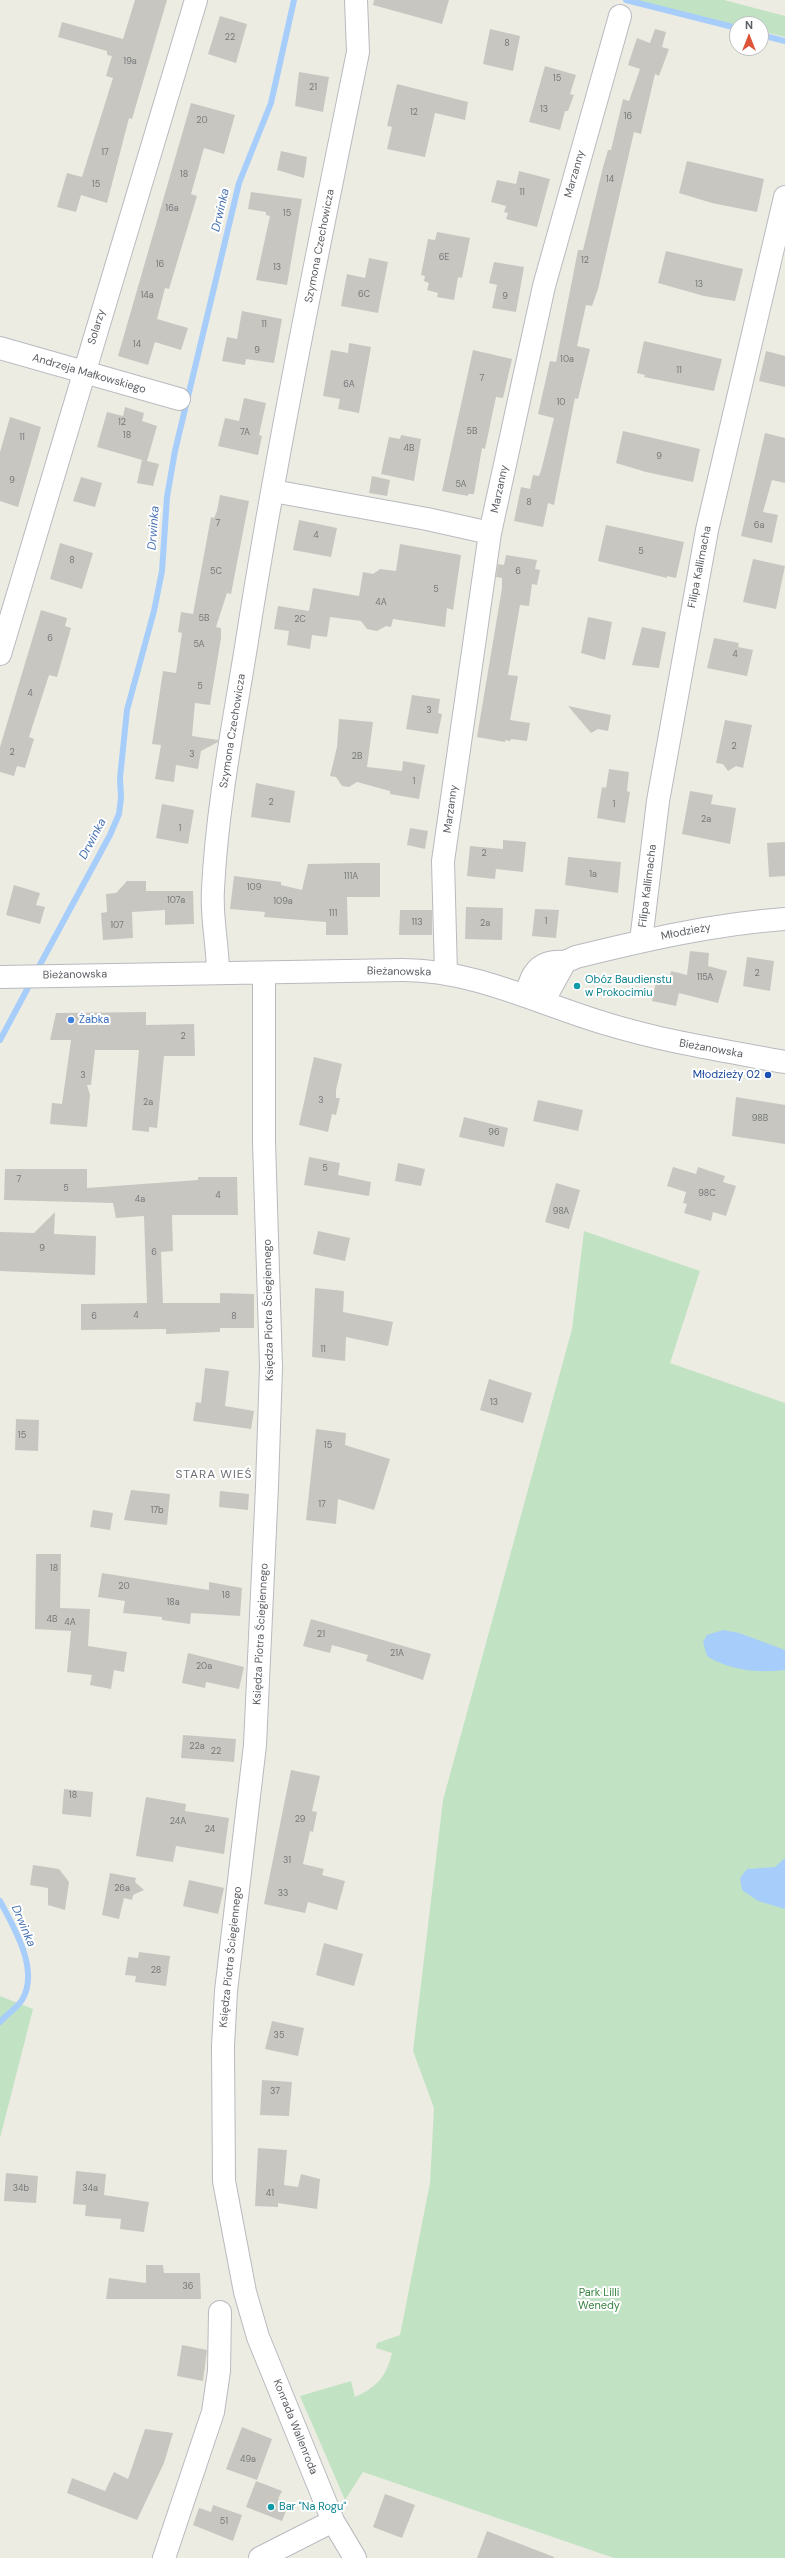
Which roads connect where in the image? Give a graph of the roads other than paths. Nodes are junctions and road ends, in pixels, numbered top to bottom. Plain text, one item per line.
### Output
1 (196, 0) edge
2 (356, 0) edge
3 (620, 16) dead end
4 (785, 197) edge
5 (0, 348) edge
6 (83, 372) junction
7 (179, 399) dead end
8 (273, 491) junction
9 (490, 533) junction
10 (0, 654) edge
11 (785, 919) edge
12 (641, 941) junction
13 (264, 972) junction
14 (218, 973) junction
15 (446, 973) junction
16 (0, 977) edge
17 (534, 999) junction
18 (785, 1062) edge
19 (245, 2292) joint
20 (220, 2312) dead end
21 (333, 2521) junction
22 (164, 2558) edge
23 (260, 2558) edge
24 (355, 2558) edge

1 - 6 street, Solarzy
2 - 8 street, Szymona Czechowicza
3 - 9 street, Marzanny
4 - 12 street, Filipa Kallimacha
5 - 6 street, Andrzeja Małkowskiego
6 - 7 street, Andrzeja Małkowskiego
6 - 10 street, Solarzy
8 - 9 street
8 - 14 street, Szymona Czechowicza
9 - 15 street, Marzanny
11 - 12 street, Młodzieży
12 - 17 street, Młodzieży
13 - 14 street, Bieżanowska
13 - 15 street, Bieżanowska
13 - 19 street, Księdza Piotra Ściegiennego
14 - 16 street, Bieżanowska
15 - 17 street, Bieżanowska
17 - 18 street, Bieżanowska
19 - 21 street, Konrada Wallenroda
20 - 22 street
21 - 23 street
21 - 24 street, Konrada Wallenroda

